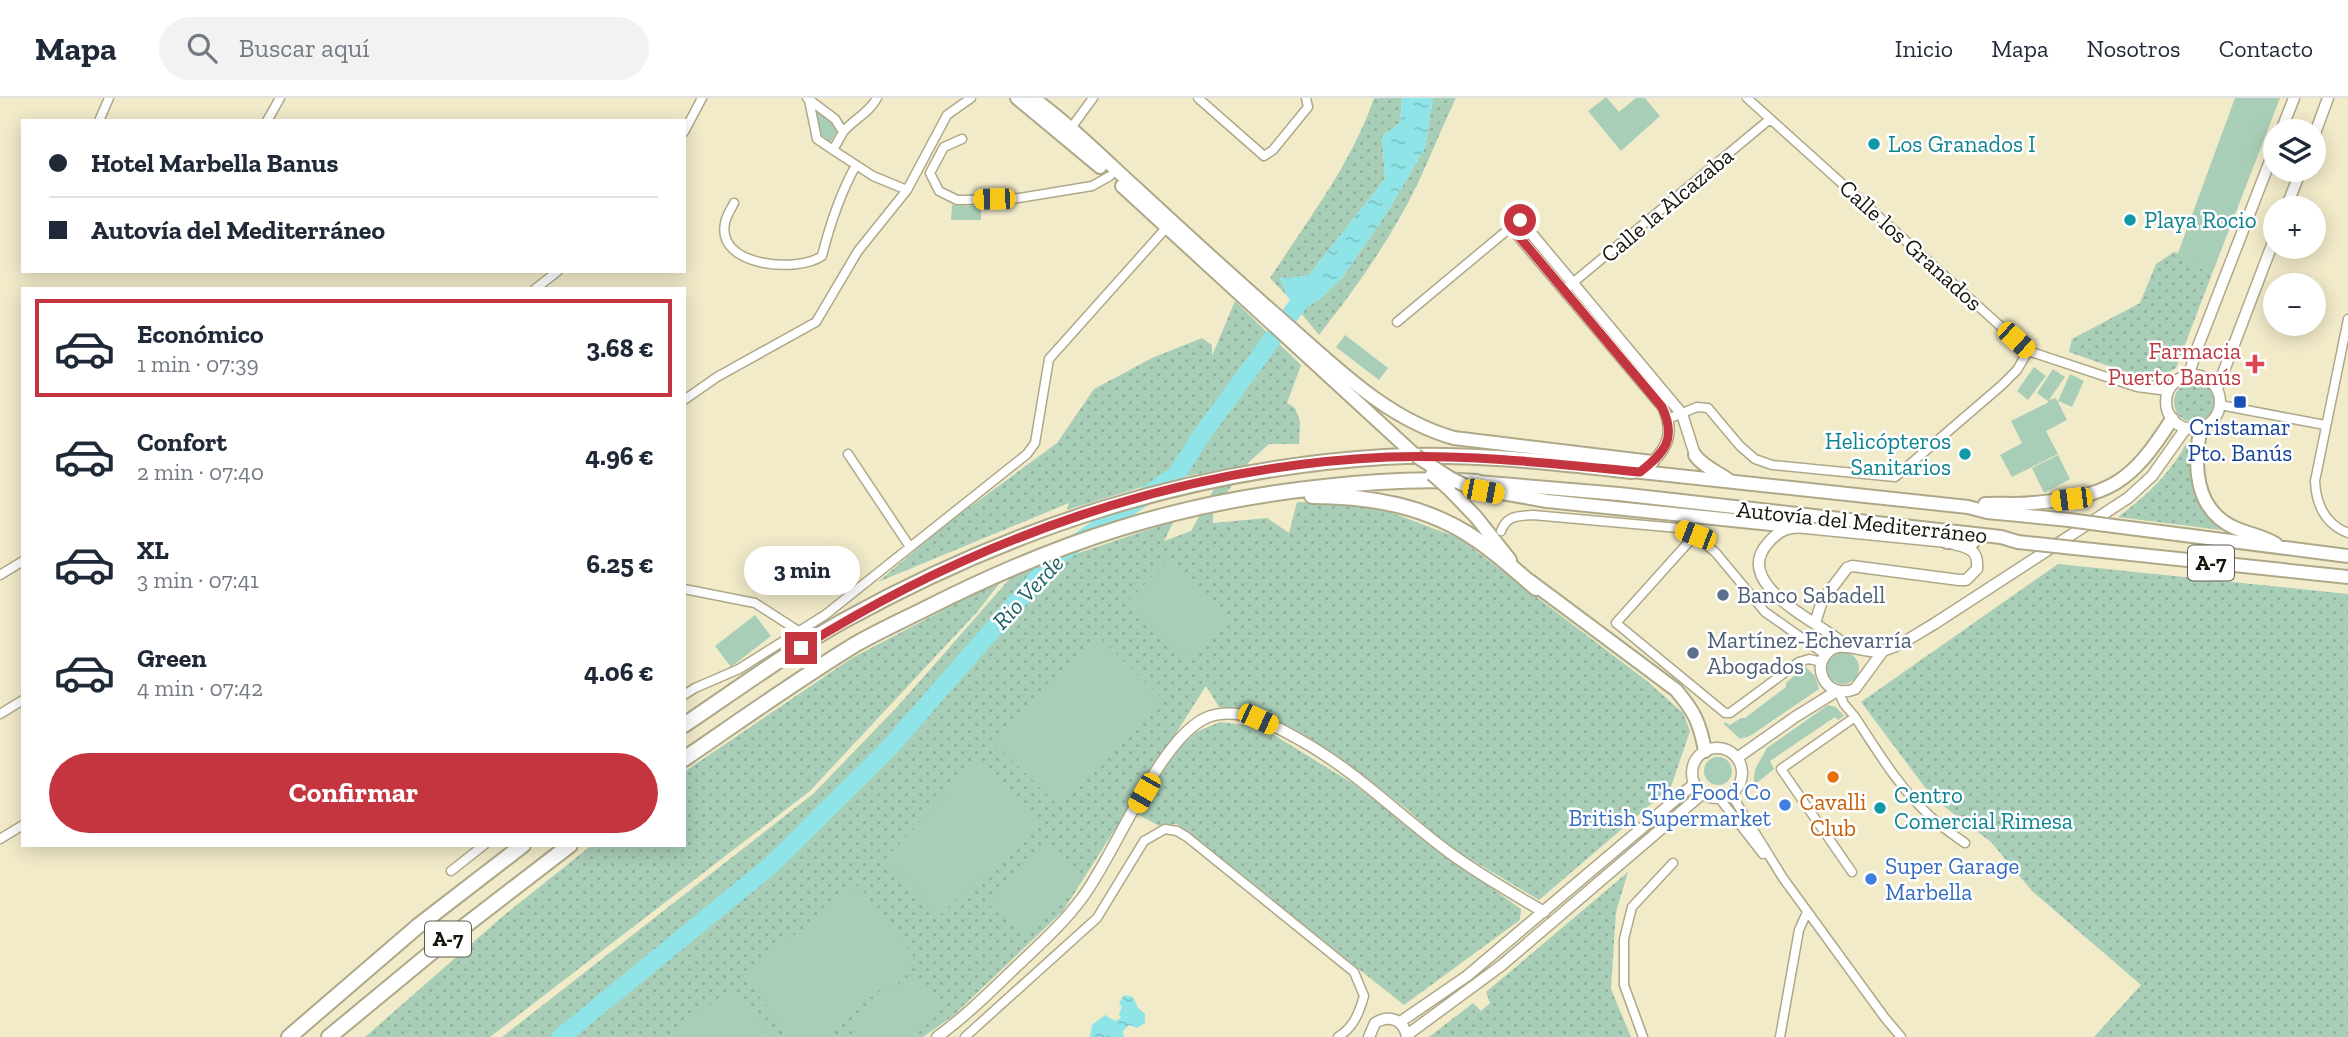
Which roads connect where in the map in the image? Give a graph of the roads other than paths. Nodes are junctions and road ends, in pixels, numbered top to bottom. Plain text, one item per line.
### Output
1 (109, 98) edge
2 (280, 98) edge
3 (702, 98) edge
4 (877, 98) edge
5 (971, 98) edge
6 (1017, 98) edge
7 (1032, 98) edge
8 (1093, 98) edge
9 (1198, 98) edge
10 (1307, 98) edge
11 (1747, 98) edge
12 (2294, 98) edge
13 (2328, 98) edge
14 (808, 99) edge
15 (100, 119) edge
16 (268, 119) edge
17 (1770, 119) junction
18 (2286, 119) edge
19 (2320, 119) edge
20 (686, 128) edge
21 (1071, 128) junction
22 (843, 132) junction
23 (962, 139) dead end
24 (833, 150) junction
25 (856, 165) junction
26 (1111, 176) junction
27 (2263, 179) edge
28 (907, 190) junction
29 (734, 203) dead end
30 (1516, 224) junction
31 (1166, 228) junction
32 (2267, 259) edge
33 (1560, 266) junction
34 (555, 273) edge
35 (1551, 274) junction
36 (1574, 282) junction
37 (1236, 286) junction
38 (538, 287) edge
39 (1564, 290) junction
40 (2348, 319) edge
41 (1397, 322) dead end
42 (2028, 351) junction
43 (1314, 356) junction
44 (2189, 375) junction
45 (1651, 384) junction
46 (2217, 390) junction
47 (2168, 391) junction
48 (686, 399) edge
49 (2220, 405) junction
50 (1682, 414) junction
51 (1668, 419) junction
52 (2172, 419) junction
53 (2326, 425) junction
54 (2202, 427) junction
55 (2186, 428) junction
56 (848, 454) dead end
57 (1695, 455) joint
58 (1416, 456) junction
59 (1607, 458) junction
60 (1652, 463) junction
61 (1636, 472) junction
62 (1730, 481) junction
63 (1472, 484) junction
64 (1283, 491) junction
65 (1968, 507) junction
66 (1791, 526) junction
67 (1501, 531) dead end
68 (2348, 533) edge
69 (1695, 535) junction
70 (1947, 542) junction
71 (2018, 542) junction
72 (910, 547) junction
73 (2283, 548) junction
74 (2348, 556) edge
75 (21, 562) edge
76 (0, 575) edge
77 (2348, 577) edge
78 (1536, 588) junction
79 (686, 589) edge
80 (1815, 623) junction
81 (800, 632) junction
82 (1850, 647) junction
83 (1883, 651) junction
84 (1824, 659) junction
85 (1866, 673) junction
86 (1823, 680) junction
87 (1839, 691) junction
88 (686, 694) edge
89 (21, 701) edge
90 (1811, 706) junction
91 (1852, 713) junction
92 (0, 714) edge
93 (686, 724) edge
94 (1705, 751) junction
95 (686, 758) edge
96 (1737, 758) junction
97 (1694, 784) junction
98 (1702, 794) junction
99 (1731, 794) junction
100 (1720, 799) junction
101 (21, 826) edge
102 (0, 839) edge
103 (1965, 843) dead end
104 (481, 847) edge
105 (520, 847) edge
106 (567, 847) edge
107 (1673, 863) dead end
108 (451, 871) dead end
109 (1852, 872) dead end
110 (1783, 878) junction
111 (1544, 912) junction
112 (1807, 912) junction
113 (1399, 1022) junction
114 (1407, 1036) edge
115 (289, 1037) edge
116 (329, 1037) edge
117 (937, 1037) edge
118 (965, 1037) edge
119 (1338, 1037) edge
120 (1369, 1037) edge
121 (1643, 1037) edge
122 (1780, 1037) edge
123 (1902, 1037) edge

1 - 15 street
2 - 16 street
3 - 20 street
4 - 22 street
5 - 28 street
6 - 26 main road
7 - 21 main road
8 - 21 street
9 - 10 street
11 - 17 street, Calle los Granados
12 - 18 street
13 - 19 street
14 - 22 street
14 - 24 street
17 - 36 street, Calle la Alcazaba
17 - 42 street, Calle los Granados
21 - 37 main road
22 - 24 street
23 - 26 street
24 - 25 street
25 - 28 street
25 - 29 street
26 - 31 main road
27 - 44 street
28 - 48 street
30 - 33 street
30 - 35 street
30 - 41 street
31 - 37 main road
31 - 72 street
32 - 46 street
33 - 35 street
33 - 36 street
34 - 38 street
35 - 39 street
36 - 39 street, Calle la Alcazaba
36 - 45 street
37 - 43 main road
39 - 45 street
40 - 53 street
42 - 47 street, Calle los Granados
42 - 50 street
43 - 58 main road
43 - 59 main road
44 - 46 street
44 - 47 street
45 - 50 street
45 - 51 street
46 - 49 street
47 - 52 street
49 - 53 street
49 - 54 street
50 - 51 street
50 - 57 street
51 - 60 street
52 - 55 street
52 - 65 main road
53 - 68 street
54 - 55 street
54 - 73 main road
55 - 83 street
56 - 72 street
57 - 62 main road
58 - 63 main road, bridge
58 - 78 main road, bridge
59 - 60 main road
59 - 61 main road
60 - 61 main road
61 - 62 main road, Autovía del Mediterráneo / A-7
61 - 93 highway, Autovía del Mediterráneo / A-7
62 - 65 main road, Autovía del Mediterráneo / A-7
63 - 64 highway, Autovía del Mediterráneo / A-7
63 - 66 main road
63 - 71 main road, Autovía del Mediterráneo / A-7
64 - 78 highway
64 - 95 highway, Autovía del Mediterráneo / A-7
65 - 73 main road, Autovía del Mediterráneo / A-7, bridge
66 - 70 street
66 - 80 street
67 - 69 street
69 - 84 street
69 - 84 street
70 - 71 main road
70 - 80 street
71 - 77 main road, Autovía del Mediterráneo / A-7, bridge
72 - 81 street
73 - 74 main road, Autovía del Mediterráneo / A-7
75 - 76 street
78 - 94 main road
79 - 81 street
80 - 82 street
81 - 88 street
82 - 83 street
82 - 84 street
82 - 85 street
83 - 85 street
84 - 86 street
85 - 87 street
86 - 87 street
86 - 90 street
87 - 90 street
87 - 91 street
89 - 92 street
90 - 96 street
91 - 103 street
91 - 109 street
94 - 96 street
94 - 97 street
96 - 99 street
97 - 98 street
97 - 111 street
98 - 100 street
98 - 114 street
99 - 100 street
99 - 110 street
100 - 110 street
101 - 102 street
104 - 108 street
105 - 115 highway, A-7
106 - 116 highway, A-7
107 - 121 street
110 - 112 street
111 - 113 street
111 - 117 street
112 - 122 street
112 - 123 street
113 - 114 street
113 - 120 street
118 - 119 street

